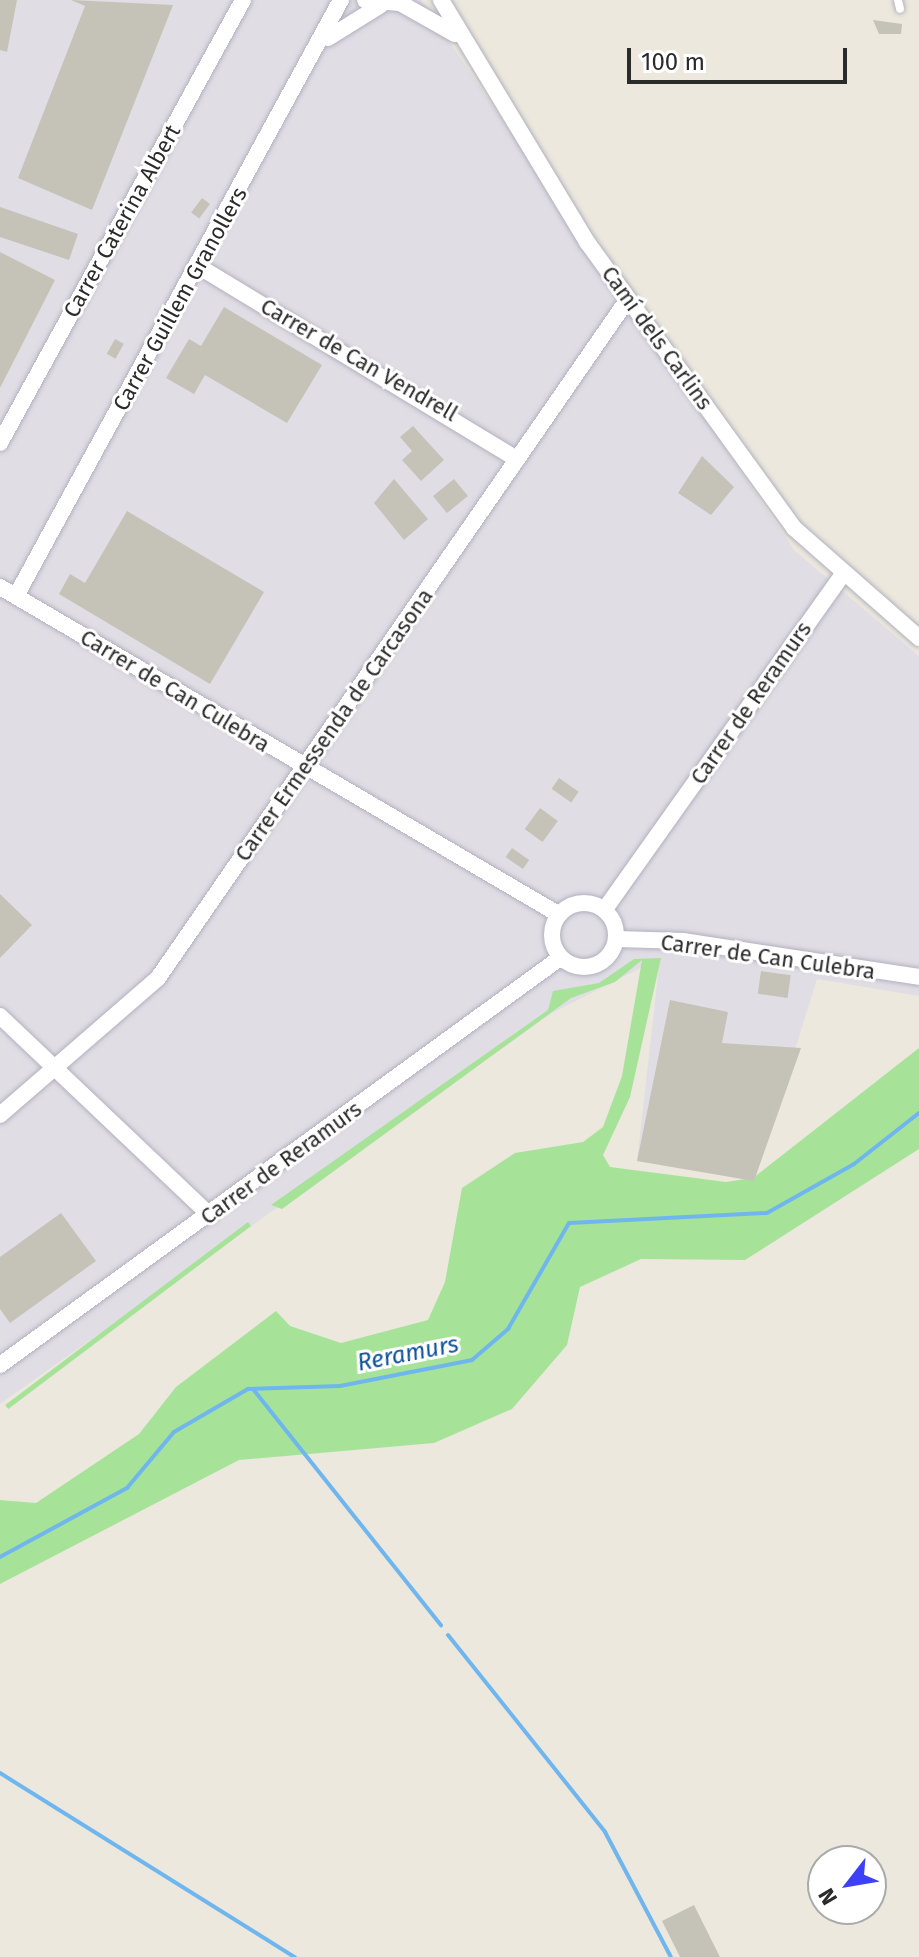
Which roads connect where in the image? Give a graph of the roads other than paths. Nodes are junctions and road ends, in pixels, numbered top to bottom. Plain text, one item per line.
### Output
1 (243, 0) edge
2 (341, 0) edge
3 (441, 0) edge
4 (404, 2) edge
5 (373, 3) edge
6 (465, 44) junction
7 (321, 45) junction
8 (198, 266) junction
9 (628, 299) junction
10 (0, 443) edge
11 (517, 459) junction
12 (843, 574) junction
13 (0, 587) edge
14 (16, 596) junction
15 (919, 638) edge
16 (304, 768) junction
17 (605, 909) junction
18 (558, 914) junction
19 (617, 939) junction
20 (560, 958) junction
21 (919, 977) edge
22 (0, 1016) edge
23 (56, 1070) junction
24 (0, 1115) edge
25 (210, 1215) junction
26 (0, 1365) edge

1 - 10 street, Carrer Caterina Albert
2 - 7 street, Carrer Guillem Granollers
3 - 6 street, Camí dels Carlins
4 - 5 street
4 - 6 street
5 - 7 street
6 - 9 street, Camí dels Carlins
7 - 8 street, Carrer Guillem Granollers
8 - 11 street, Carrer de Can Vendrell
8 - 14 street, Carrer Guillem Granollers
9 - 11 street, Carrer Ermessenda de Carcasona
9 - 12 street, Camí dels Carlins
11 - 16 street, Carrer Ermessenda de Carcasona
12 - 15 street, Camí dels Carlins
12 - 17 street, Carrer de Reramurs
13 - 14 street, Carrer de Can Culebra
14 - 16 street, Carrer de Can Culebra
16 - 18 street, Carrer de Can Culebra
16 - 23 street, Carrer Ermessenda de Carcasona
17 - 18 street
17 - 19 street
18 - 20 street
19 - 20 street
19 - 21 street, Carrer de Can Culebra
20 - 25 street, Carrer de Reramurs
22 - 23 street
23 - 24 street, Carrer Ermessenda de Carcasona
23 - 25 street
25 - 26 street, Carrer de Reramurs

